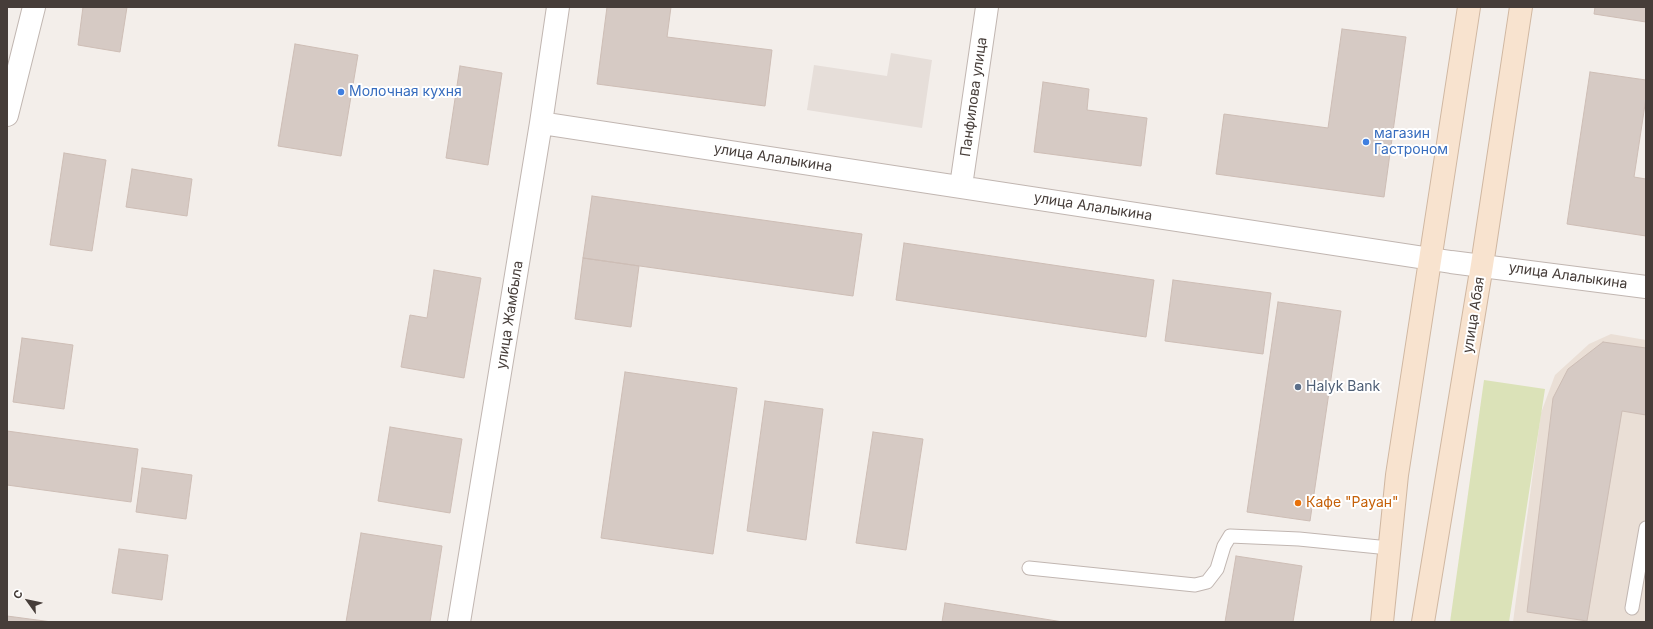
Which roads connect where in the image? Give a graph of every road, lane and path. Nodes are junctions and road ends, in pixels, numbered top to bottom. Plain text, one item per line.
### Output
1 (34, 7) edge
2 (558, 7) edge
3 (987, 7) edge
4 (1468, 7) edge
5 (1522, 7) edge
6 (7, 116) edge
7 (541, 123) junction
8 (961, 186) junction
9 (1430, 258) junction
10 (1482, 265) junction
11 (1646, 287) edge
12 (1646, 528) edge
13 (1389, 548) junction
14 (1028, 568) dead end
15 (1632, 608) dead end
16 (459, 622) edge
17 (1382, 622) edge
18 (1423, 622) edge

1 - 6 street
2 - 7 street, улица Жамбыла
3 - 8 street, Панфилова улица
4 - 9 main road
5 - 10 main road, улица Абая
7 - 8 street, улица Алалыкина
7 - 16 street, улица Жамбыла
8 - 9 street, улица Алалыкина
9 - 10 street, улица Алалыкина
9 - 13 main road
10 - 11 street, улица Алалыкина
10 - 18 main road, улица Абая
12 - 15 lane
13 - 14 lane
13 - 17 main road

